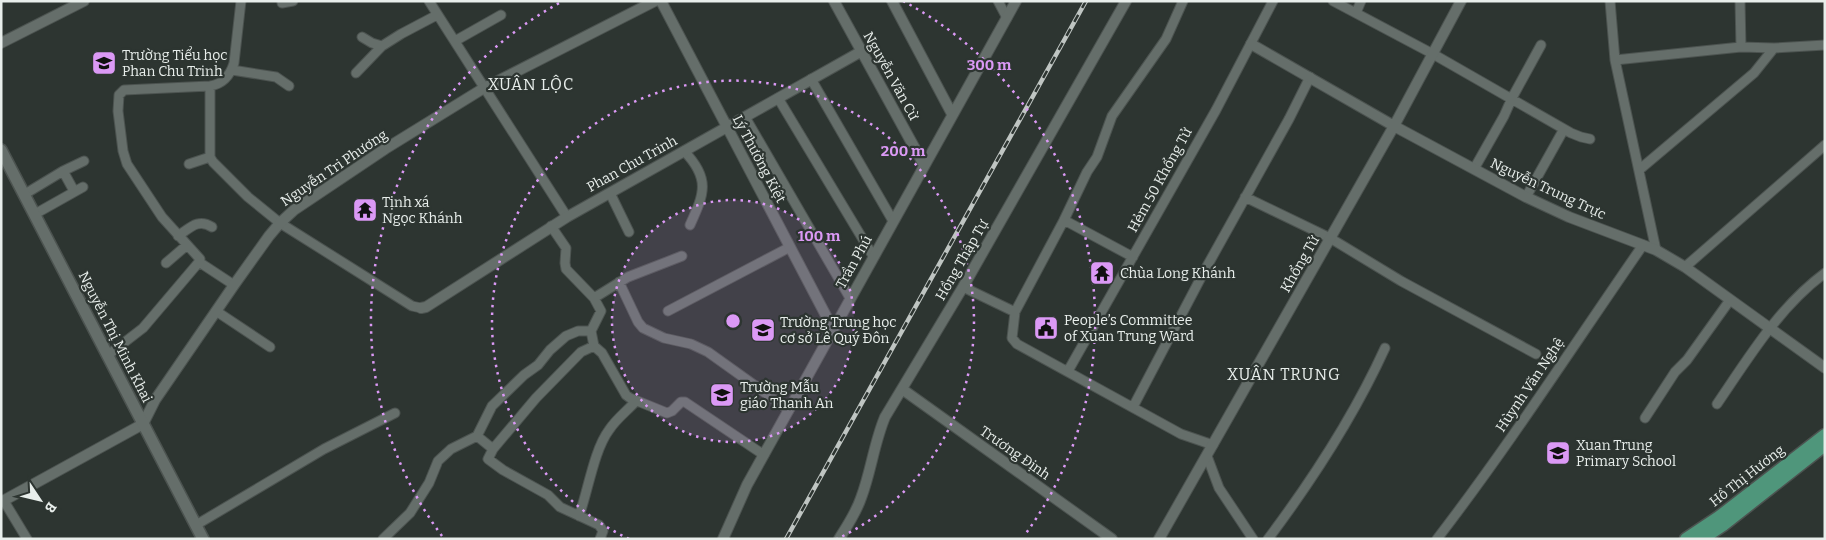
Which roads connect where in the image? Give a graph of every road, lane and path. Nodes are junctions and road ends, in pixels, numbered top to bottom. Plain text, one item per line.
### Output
1 (84, 1) edge
2 (241, 1) edge
3 (293, 1) edge
4 (429, 1) edge
5 (655, 1) edge
6 (662, 1) edge
7 (834, 1) edge
8 (892, 1) edge
9 (998, 1) edge
10 (1016, 1) edge
11 (1126, 1) edge
12 (1183, 1) edge
13 (1273, 1) edge
14 (1333, 1) edge
15 (1361, 1) edge
16 (1462, 1) edge
17 (1610, 1) edge
18 (1740, 1) edge
19 (282, 3) dead end
20 (1356, 13) junction
21 (437, 15) junction
22 (501, 15) dead end
23 (1007, 18) junction
24 (362, 37) dead end
25 (1, 42) edge
26 (454, 42) junction
27 (1251, 44) junction
28 (1825, 45) edge
29 (382, 46) junction
30 (1540, 46) dead end
31 (1741, 47) junction
32 (1774, 48) junction
33 (862, 51) junction
34 (1433, 54) junction
35 (1615, 60) junction
36 (232, 70) junction
37 (356, 73) dead end
38 (1310, 77) junction
39 (812, 79) junction
40 (210, 86) junction
41 (289, 86) dead end
42 (484, 88) junction
43 (778, 98) junction
44 (1512, 98) junction
45 (952, 114) junction
46 (744, 117) junction
47 (1394, 126) junction
48 (727, 127) junction
49 (1564, 129) junction
50 (1590, 139) dead end
51 (1825, 145) edge
52 (1, 150) edge
53 (684, 151) junction
54 (210, 157) junction
55 (84, 161) dead end
56 (189, 164) dead end
57 (924, 165) junction
58 (1474, 169) junction
59 (1639, 170) junction
60 (63, 171) junction
61 (83, 187) dead end
62 (74, 191) junction
63 (610, 193) junction
64 (25, 194) junction
65 (1526, 197) junction
66 (1245, 198) junction
67 (35, 214) junction
68 (567, 216) junction
69 (1064, 220) junction
70 (893, 221) junction
71 (280, 223) junction
72 (690, 225) dead end
73 (551, 226) junction
74 (212, 227) dead end
75 (629, 232) dead end
76 (178, 236) junction
77 (1330, 238) junction
78 (186, 245) junction
79 (1643, 245) junction
80 (790, 247) junction
81 (1656, 250) junction
82 (682, 256) dead end
83 (873, 256) junction
84 (1133, 257) junction
85 (199, 262) junction
86 (166, 263) dead end
87 (1685, 267) junction
88 (1825, 273) edge
89 (619, 282) junction
90 (234, 285) junction
91 (963, 287) junction
92 (594, 298) junction
93 (850, 298) junction
94 (1730, 300) junction
95 (421, 308) joint
96 (216, 311) junction
97 (668, 311) dead end
98 (1015, 312) junction
99 (1769, 328) junction
100 (833, 329) junction
101 (592, 331) junction
102 (594, 346) junction
103 (270, 347) dead end
104 (1385, 348) dead end
105 (1536, 354) dead end
106 (108, 356) junction
107 (1825, 368) edge
108 (1068, 371) junction
109 (902, 389) junction
110 (636, 401) junction
111 (1717, 404) dead end
112 (1133, 407) junction
113 (789, 410) junction
114 (395, 414) dead end
115 (1645, 418) dead end
116 (143, 424) junction
117 (1825, 435) edge
118 (477, 436) junction
119 (1213, 445) junction
120 (1825, 445) edge
121 (493, 450) junction
122 (764, 456) junction
123 (1207, 456) junction
124 (3, 502) edge
125 (579, 516) junction
126 (196, 525) junction
127 (26, 539) edge
128 (203, 539) edge
129 (383, 539) edge
130 (600, 539) edge
131 (723, 539) edge
132 (839, 539) edge
133 (1112, 539) edge
134 (1159, 539) edge
135 (1253, 539) edge
136 (1268, 539) edge
137 (1437, 539) edge
138 (1686, 539) edge
139 (1702, 539) edge

1 - 25 street
2 - 36 street
3 - 19 street
4 - 21 street
5 - 42 street, Nguyễn Tri Phương
6 - 48 street, Lý Thường Kiệt
7 - 33 street, Nguyễn Văn Cừ
8 - 45 street
9 - 23 street
10 - 23 street, Trần Phú
11 - 91 street, Hồng Thập Tự
12 - 69 street
13 - 27 street, Hẻm 50 Khổng Tử
14 - 20 street
15 - 20 street
16 - 34 street, Khổng Tử
17 - 35 street
18 - 31 street
20 - 34 street
21 - 26 street
21 - 29 street
22 - 26 street
23 - 45 street, Trần Phú
24 - 29 street
26 - 42 street
27 - 38 street, Nguyễn Trung Trực
27 - 84 street, Hẻm 50 Khổng Tử
28 - 32 street
29 - 37 street
30 - 44 street
31 - 32 street
31 - 35 street
32 - 59 street
33 - 39 street, Phan Chu Trinh
33 - 57 street, Nguyễn Văn Cừ
34 - 44 street
34 - 47 street, Khổng Tử
35 - 59 street
36 - 40 street
36 - 41 street
38 - 47 street, Nguyễn Trung Trực
38 - 66 street
39 - 43 street, Phan Chu Trinh
39 - 70 street
40 - 54 street
40 - 76 street
42 - 68 street
42 - 71 street, Nguyễn Tri Phương
43 - 46 street, Phan Chu Trinh
43 - 83 street
44 - 49 street
44 - 58 street
45 - 57 street, Trần Phú
46 - 48 street, Phan Chu Trinh
46 - 93 street
47 - 58 street, Nguyễn Trung Trực
47 - 77 street, Khổng Tử
48 - 53 street, Phan Chu Trinh
48 - 80 street, Lý Thường Kiệt
49 - 50 street
49 - 65 street
51 - 87 street
52 - 64 main road, Nguyễn Thị Minh Khai
53 - 63 street, Phan Chu Trinh
53 - 72 street
54 - 56 street
54 - 71 street
55 - 60 street
57 - 70 street, Trần Phú
58 - 65 street, Nguyễn Trung Trực
59 - 81 street
60 - 62 street
60 - 64 street
61 - 62 street
62 - 67 street
63 - 68 street, Phan Chu Trinh
63 - 75 street
64 - 67 main road, Nguyễn Thị Minh Khai
65 - 79 street, Nguyễn Trung Trực
66 - 77 street
66 - 112 street
67 - 106 main road, Nguyễn Thị Minh Khai
68 - 73 street, Phan Chu Trinh
69 - 84 street
69 - 98 street
70 - 83 street, Trần Phú
71 - 90 street, Nguyễn Tri Phương
71 - 95 street
73 - 92 street
73 - 95 street, Phan Chu Trinh
74 - 76 street
76 - 78 street
77 - 105 street
77 - 119 street, Khổng Tử
78 - 85 street
78 - 86 street
79 - 81 street, Nguyễn Trung Trực
79 - 137 street, Hùynh Văn Nghệ
80 - 97 street
80 - 100 street, Lý Thường Kiệt
81 - 87 street, Nguyễn Trung Trực
82 - 89 street
83 - 93 street, Trần Phú
84 - 108 street, Hẻm 50 Khổng Tử
85 - 90 street
85 - 106 street
87 - 94 street, Nguyễn Trung Trực
88 - 99 street
89 - 92 street
89 - 113 street
90 - 96 street, Nguyễn Tri Phương
91 - 98 street
91 - 109 street, Hồng Thập Tự
92 - 101 street
93 - 100 street, Trần Phú
94 - 99 street, Nguyễn Trung Trực
94 - 115 street
96 - 103 street
96 - 116 street, Nguyễn Tri Phương
98 - 108 street
99 - 107 street, Nguyễn Trung Trực
99 - 111 street
100 - 113 street, Trần Phú
101 - 102 street
101 - 118 street
102 - 110 street
102 - 121 street
104 - 136 street
106 - 116 main road, Nguyễn Thị Minh Khai
108 - 112 street
109 - 132 street, Hồng Thập Tự
109 - 133 street, Trương Định
110 - 122 street
110 - 125 street
112 - 119 street
113 - 122 street, Trần Phú
114 - 126 street
116 - 124 street
116 - 126 main road, Nguyễn Thị Minh Khai
117 - 138 main road, Hồ Thị Hương
118 - 121 street
118 - 129 street
119 - 123 street, Khổng Tử
120 - 139 main road, Hồ Thị Hương
121 - 125 street
122 - 131 street, Trần Phú
123 - 134 street, Khổng Tử
123 - 135 street
124 - 127 street
125 - 130 street
126 - 128 main road, Nguyễn Thị Minh Khai

